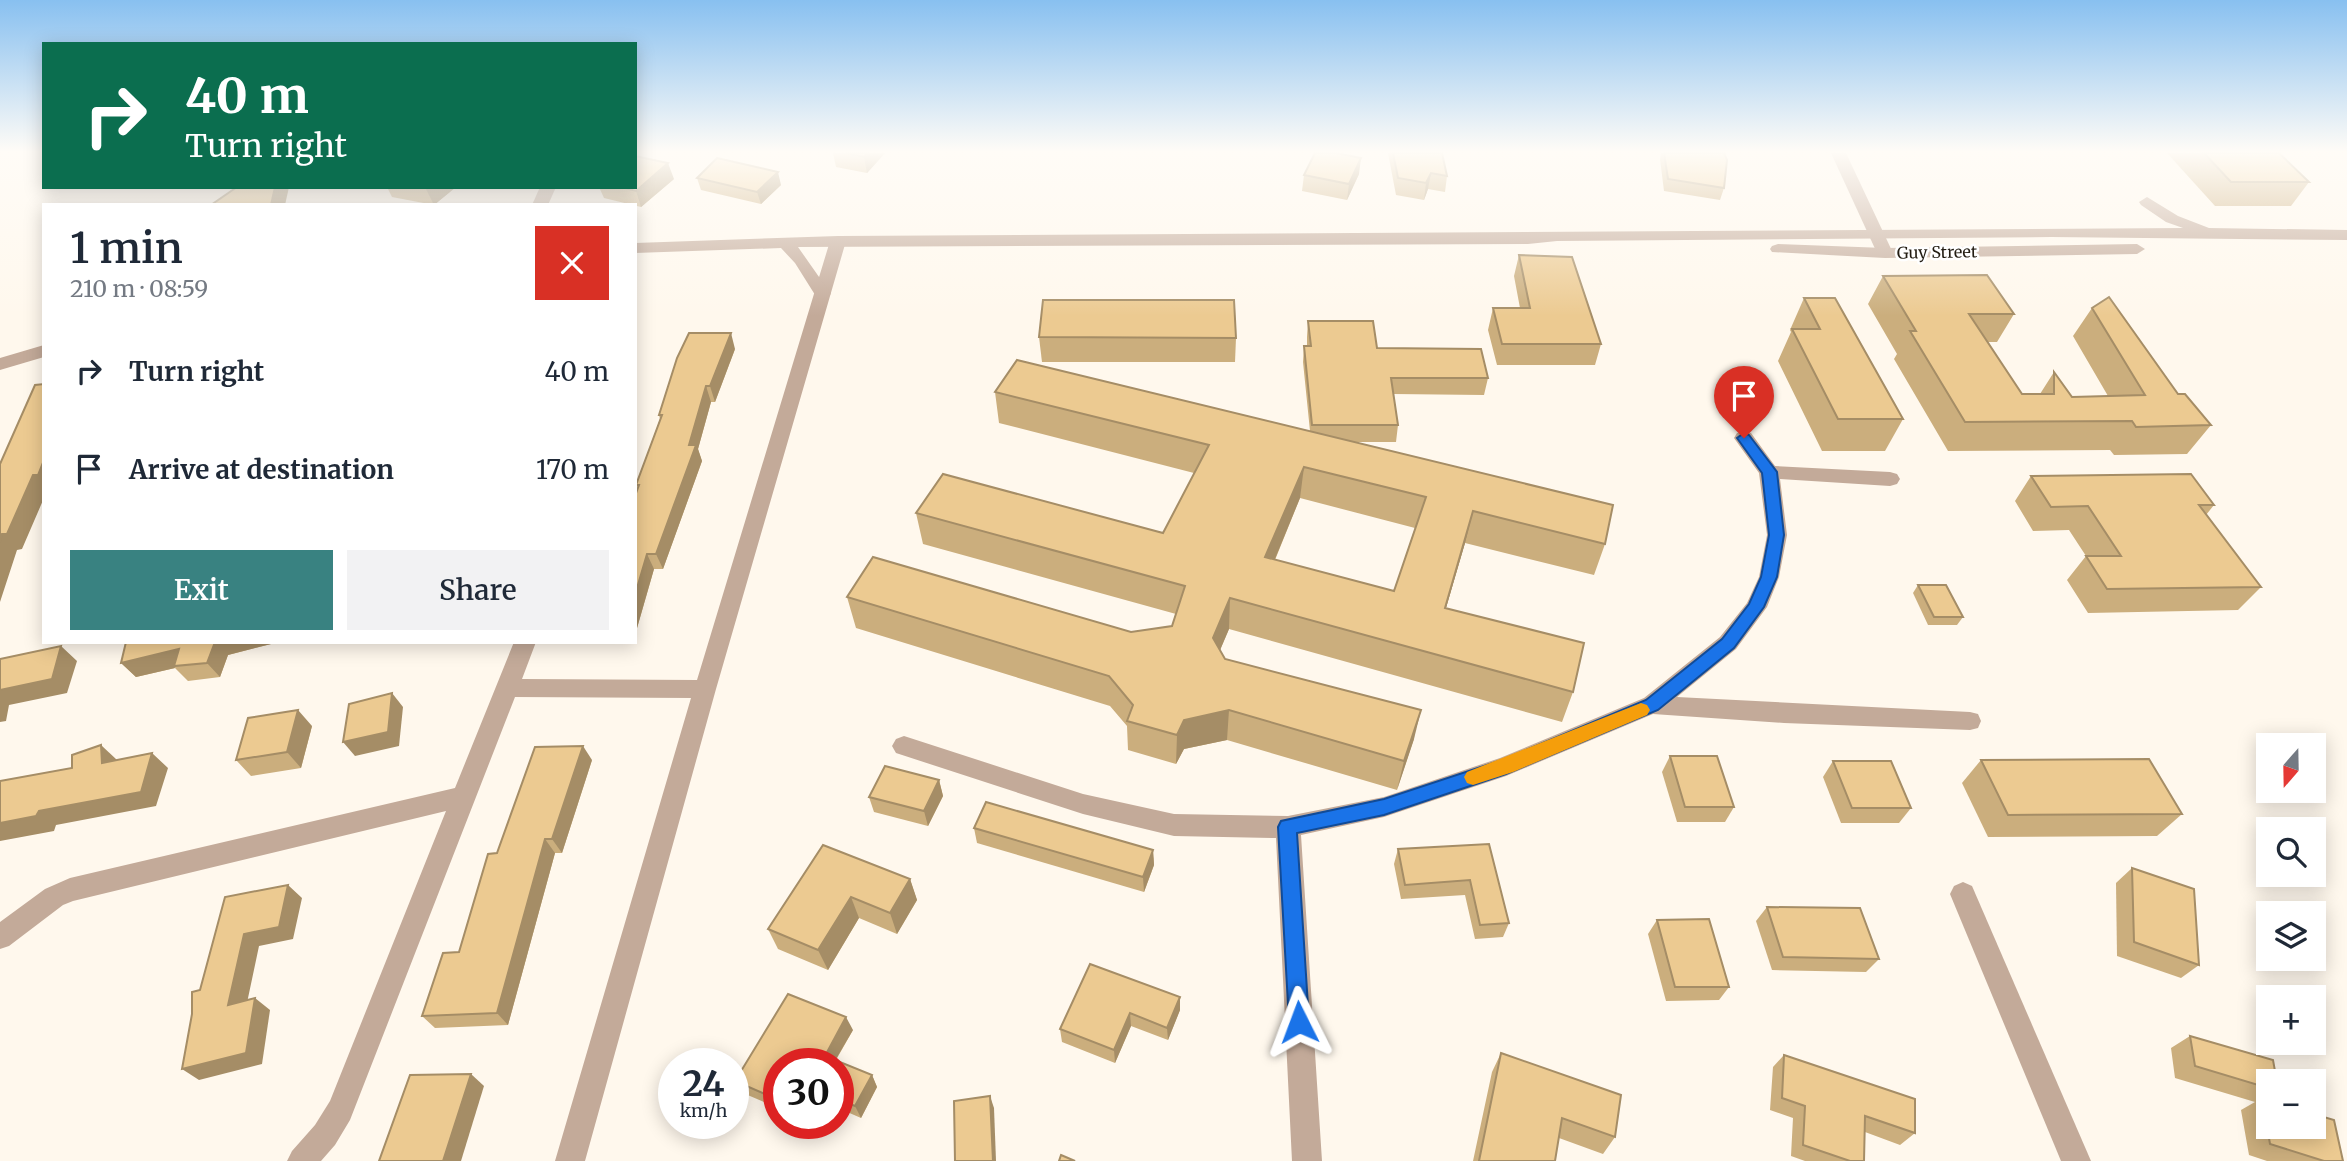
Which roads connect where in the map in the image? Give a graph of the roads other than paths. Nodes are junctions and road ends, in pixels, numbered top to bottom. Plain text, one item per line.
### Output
1 (1863, 207) edge
2 (2148, 207) edge
3 (2155, 207) edge
4 (1875, 233) junction
5 (2129, 234) junction
6 (2219, 235) junction
7 (2347, 235) edge
8 (1528, 239) junction
9 (838, 241) junction
10 (784, 242) junction
11 (637, 248) edge
12 (2347, 248) edge
13 (1885, 253) junction
14 (823, 294) junction
15 (42, 352) edge
16 (0, 364) edge
17 (1744, 438) dead end
18 (1769, 472) junction
19 (1890, 479) dead end
20 (524, 644) edge
21 (505, 688) junction
22 (705, 689) junction
23 (1652, 705) junction
24 (1970, 721) dead end
25 (904, 746) dead end
26 (464, 796) junction
27 (1288, 827) junction
28 (1963, 894) dead end
29 (0, 937) edge
30 (302, 1161) edge
31 (570, 1161) edge
32 (1307, 1161) edge
33 (2076, 1161) edge

1 - 4 street
2 - 5 street
3 - 6 street
4 - 5 street, Guy Street
4 - 8 street, Guy Street
4 - 13 street
5 - 6 street, Guy Street
6 - 7 street, Guy Street
8 - 9 street, Guy Street
8 - 13 street, Guy Street
9 - 10 street, Guy Street
9 - 14 street
10 - 11 street, Guy Street
10 - 14 street
12 - 13 street, Guy Street
14 - 22 street
15 - 16 street
17 - 18 street
18 - 19 street
18 - 23 street
20 - 21 street
21 - 22 street
21 - 26 street
22 - 31 street
23 - 24 street
23 - 27 street
25 - 27 street
26 - 29 street
26 - 30 street
27 - 32 street
28 - 33 street

